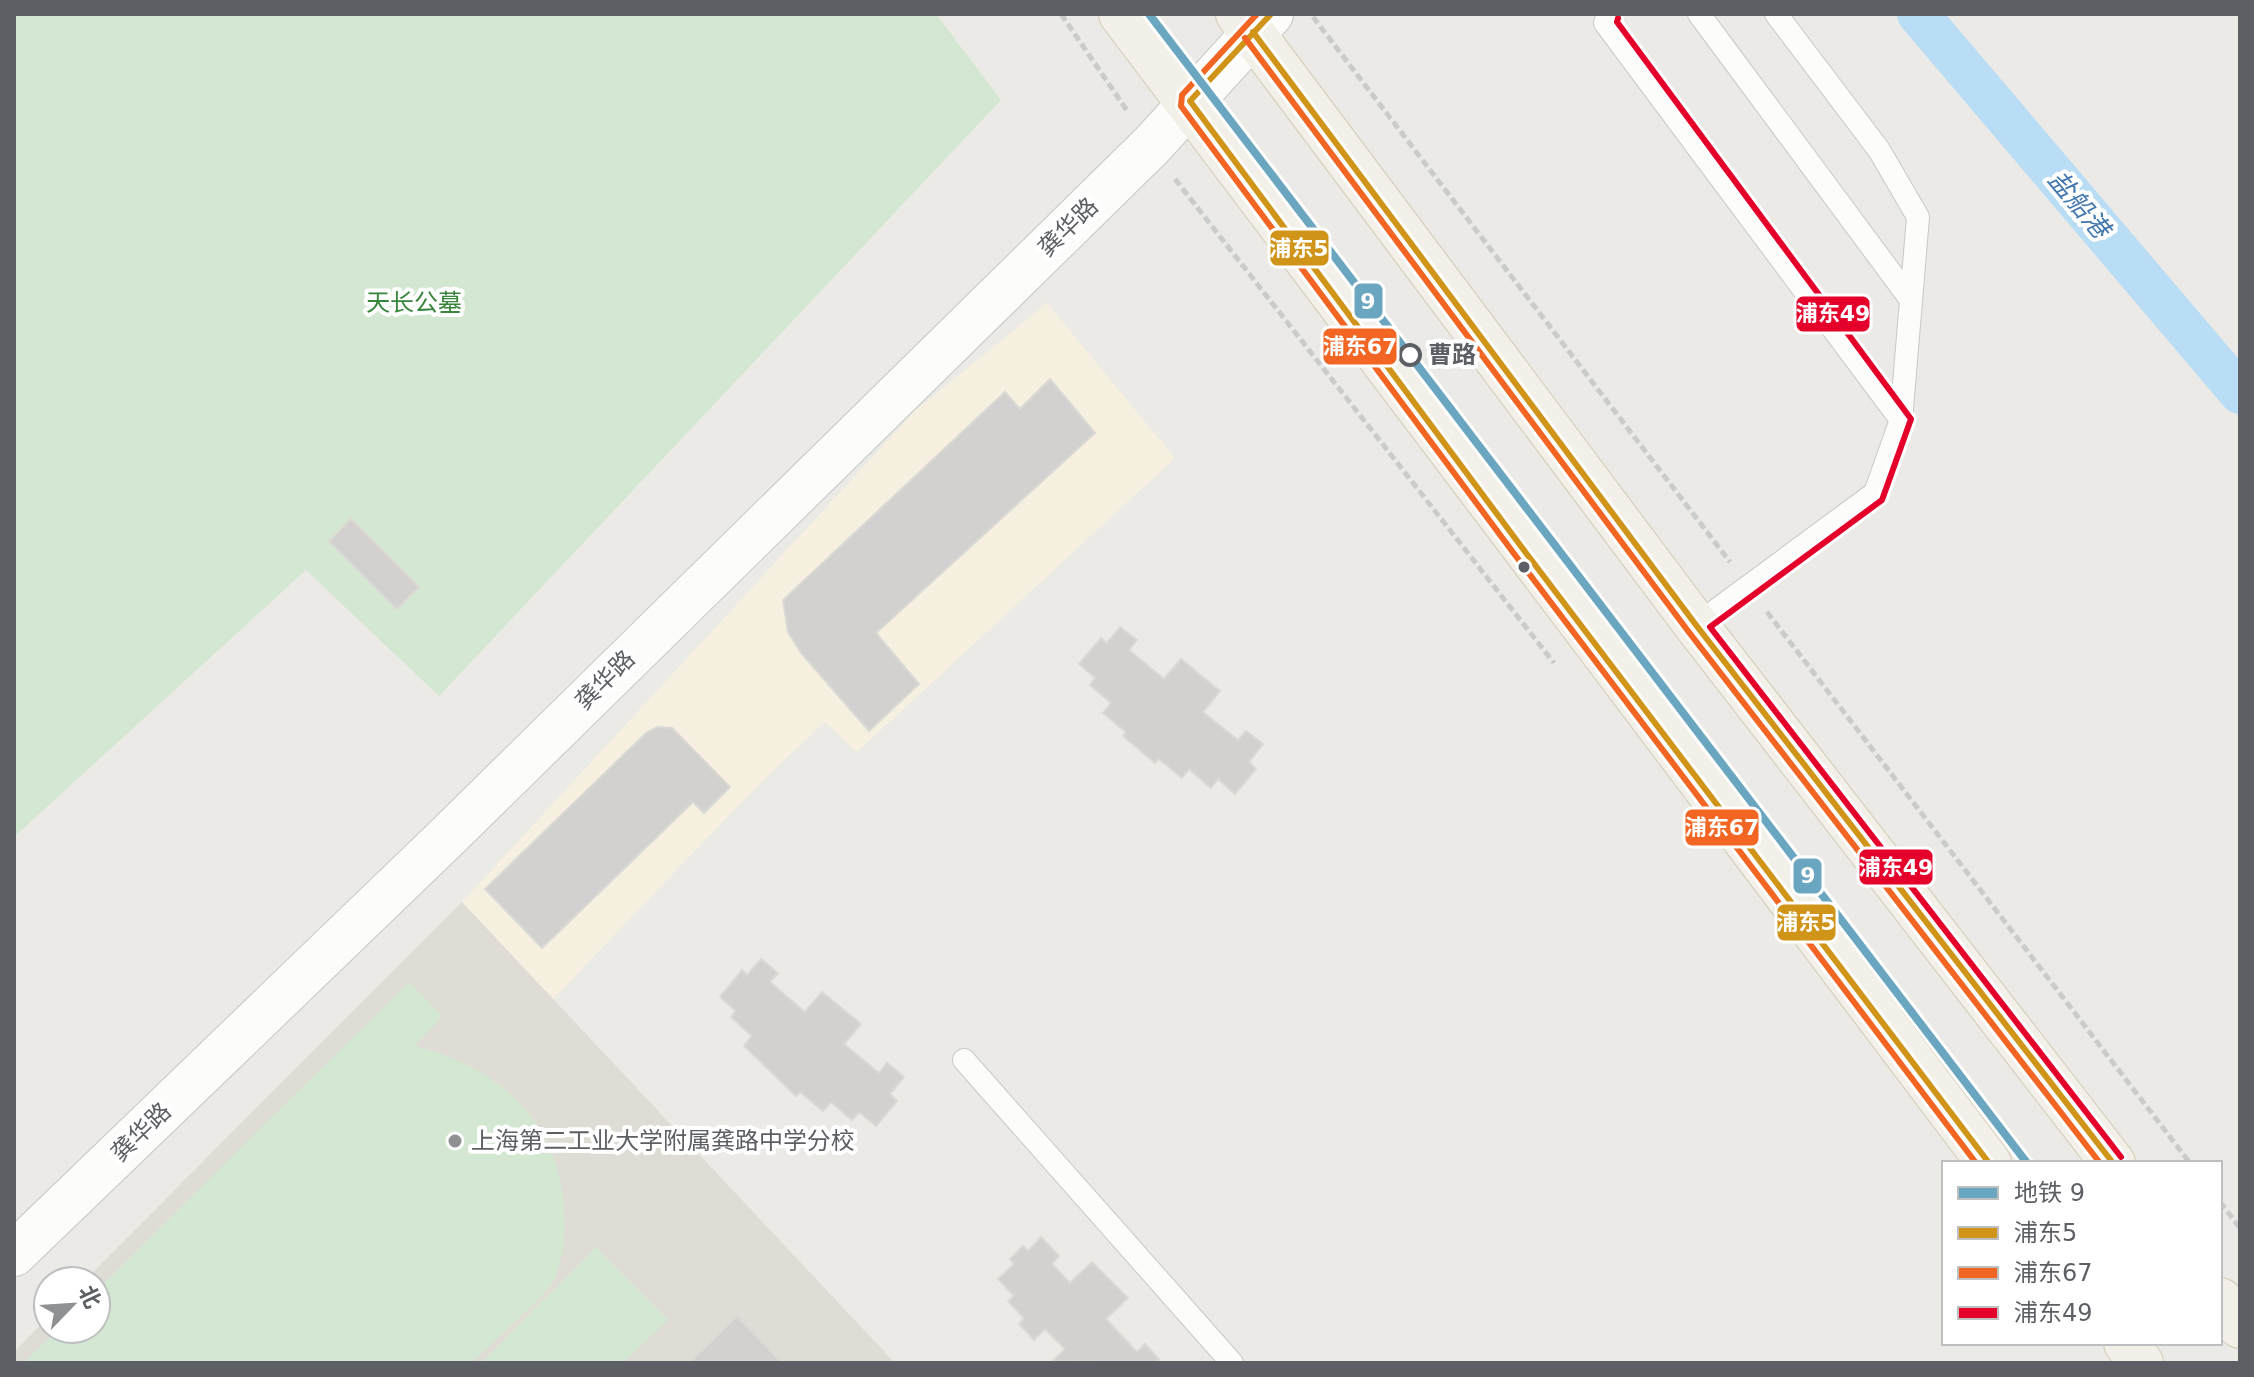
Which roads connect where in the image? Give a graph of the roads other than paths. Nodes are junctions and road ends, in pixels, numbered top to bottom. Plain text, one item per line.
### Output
1 (1121, 14) edge
2 (1609, 14) edge
3 (1699, 14) edge
4 (1776, 14) edge
5 (1254, 20) edge
6 (1190, 101) junction
7 (1911, 300) junction
8 (1901, 420) junction
9 (1696, 625) junction
10 (964, 1060) dead end
11 (1987, 1161) edge
12 (2111, 1161) edge
13 (14, 1254) edge
14 (2222, 1303) edge
15 (2240, 1326) edge
16 (2128, 1345) edge
17 (1232, 1363) edge
18 (2141, 1363) edge

1 - 6 main road
2 - 8 lane
3 - 7 lane
4 - 7 lane
5 - 6 street, 龚华路
5 - 9 main road
6 - 11 main road
6 - 13 street, 龚华路
7 - 8 lane
8 - 9 lane
9 - 12 main road
10 - 17 lane
14 - 15 main road
16 - 18 main road

